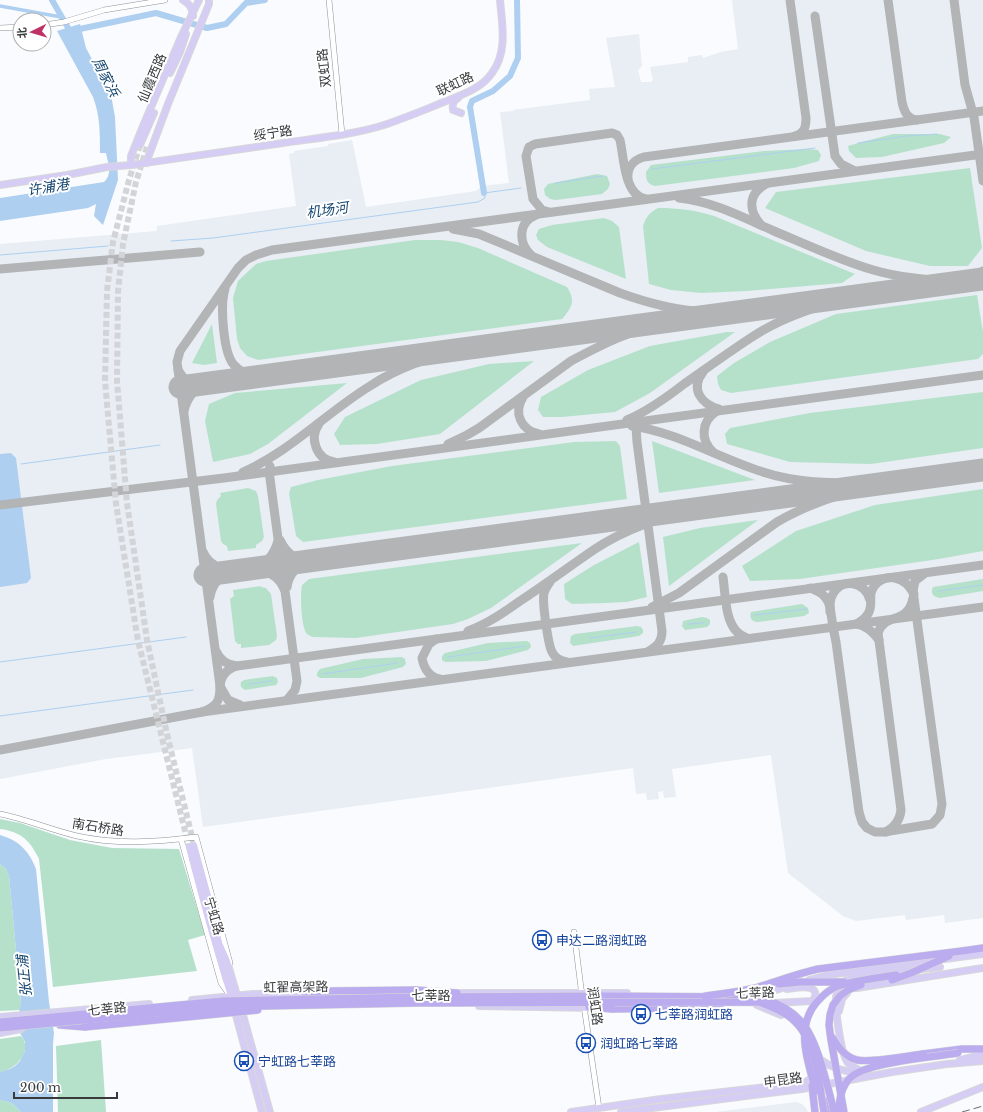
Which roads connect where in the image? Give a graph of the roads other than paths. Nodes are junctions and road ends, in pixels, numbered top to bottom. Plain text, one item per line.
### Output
1 (165, 0) edge
2 (183, 0) edge
3 (199, 0) edge
4 (329, 0) edge
5 (496, 0) edge
6 (500, 0) edge
7 (209, 1) edge
8 (198, 18) junction
9 (52, 23) edge
10 (12, 27) edge
11 (0, 28) edge
12 (186, 40) junction
13 (471, 91) junction
14 (419, 110) junction
15 (461, 113) dead end
16 (342, 133) junction
17 (144, 146) tunnel mouth
18 (146, 161) junction
19 (126, 164) junction
20 (98, 169) junction
21 (0, 181) edge
22 (0, 185) edge
23 (0, 814) edge
24 (196, 838) joint
25 (181, 839) junction
26 (218, 919) junction
27 (574, 932) dead end
28 (220, 943) junction
29 (983, 948) edge
30 (962, 951) junction
31 (983, 954) edge
32 (983, 968) edge
33 (922, 972) junction
34 (947, 972) junction
35 (896, 976) joint
36 (850, 983) junction
37 (861, 985) junction
38 (754, 988) junction
39 (776, 990) junction
40 (582, 992) junction
41 (305, 993) junction
42 (457, 993) junction
43 (233, 996) junction
44 (483, 996) junction
45 (705, 996) junction
46 (549, 1004) junction
47 (755, 1004) junction
48 (300, 1005) junction
49 (721, 1005) junction
50 (458, 1006) junction
51 (237, 1007) junction
52 (584, 1008) junction
53 (236, 1014) junction
54 (0, 1017) edge
55 (0, 1022) edge
56 (838, 1023) junction
57 (807, 1024) junction
58 (58, 1025) junction
59 (0, 1028) edge
60 (0, 1033) edge
61 (830, 1034) junction
62 (812, 1047) junction
63 (983, 1051) edge
64 (983, 1061) edge
65 (821, 1062) junction
66 (946, 1064) junction
67 (892, 1072) junction
68 (811, 1074) junction
69 (868, 1074) junction
70 (983, 1087) edge
71 (600, 1110) edge
72 (262, 1112) edge
73 (270, 1112) edge
74 (570, 1112) edge
75 (621, 1112) edge
76 (816, 1112) edge
77 (821, 1112) edge
78 (824, 1112) edge
79 (829, 1112) edge
80 (834, 1112) edge
81 (839, 1112) edge
82 (844, 1112) edge
83 (921, 1112) edge

1 - 9 street
2 - 8 main road
3 - 8 main road, 仙霞西路
4 - 16 street, 双虹路
5 - 14 main road, 联虹路
6 - 13 main road, 联虹路
7 - 8 main road, 仙霞西路
8 - 12 main road
8 - 12 main road, 仙霞西路
10 - 11 street
12 - 17 main road
12 - 18 main road, 仙霞西路
12 - 19 main road, 仙霞西路
13 - 14 main road, 联虹路
13 - 15 main road
14 - 16 main road, 绥宁路
16 - 18 main road, 绥宁路
18 - 19 main road, 绥宁路
19 - 20 main road, 绥宁路
20 - 21 main road, 绥宁路
20 - 22 main road, 绥宁路
23 - 25 street, 南石桥路
24 - 25 street, 南石桥路
24 - 26 street, 宁虹路
25 - 43 street, 宁虹路
26 - 28 main road
26 - 43 street, 宁虹路
27 - 40 street, 润虹路
28 - 43 main road, 宁虹路
28 - 43 main road, 宁虹路
29 - 30 highway
30 - 37 highway, bridge
30 - 38 highway, bridge
31 - 39 main road, 七莘路
32 - 34 main road
33 - 34 main road
33 - 35 main road
33 - 56 main road
34 - 56 main road
35 - 36 highway, bridge
36 - 38 highway, bridge
36 - 57 highway, bridge
37 - 57 highway, bridge
37 - 61 highway, bridge
38 - 45 highway, bridge
39 - 40 main road, 七莘路
39 - 47 main road, 七莘路
40 - 42 main road, 七莘路
40 - 52 street, 润虹路
41 - 42 main road, 七莘路
41 - 43 main road, 七莘路
41 - 44 highway, bridge
42 - 50 street
43 - 51 main road, 宁虹路
43 - 54 main road, 七莘路
44 - 45 highway, 虹翟高架路, bridge
44 - 55 highway, 虹翟高架路, bridge
45 - 65 highway, bridge
46 - 48 highway, 虹翟高架路, bridge
46 - 49 highway, bridge
46 - 78 highway, bridge
47 - 49 main road, 七莘路
47 - 62 main road
48 - 58 highway, bridge
48 - 59 highway, 虹翟高架路, bridge
49 - 52 main road, 七莘路
50 - 51 main road, 七莘路
50 - 52 main road, 七莘路
51 - 53 main road, 宁虹路
51 - 58 main road, 七莘路
51 - 73 main road, 宁虹路
52 - 71 street, 润虹路
53 - 58 main road
53 - 72 main road, 宁虹路
56 - 69 main road
57 - 68 highway, bridge
58 - 60 main road, 七莘路, bridge
61 - 63 highway, bridge
61 - 82 highway, bridge
62 - 69 main road
62 - 71 main road, 申昆路
63 - 66 main road, 申昆路
63 - 81 highway, bridge
64 - 66 main road, 申昆路
65 - 79 highway, bridge
65 - 80 highway, bridge
66 - 67 main road, 申昆路
67 - 69 main road
67 - 75 main road, 申昆路
68 - 76 highway, bridge
68 - 77 highway, bridge
70 - 83 main road
71 - 74 main road, 申昆路

